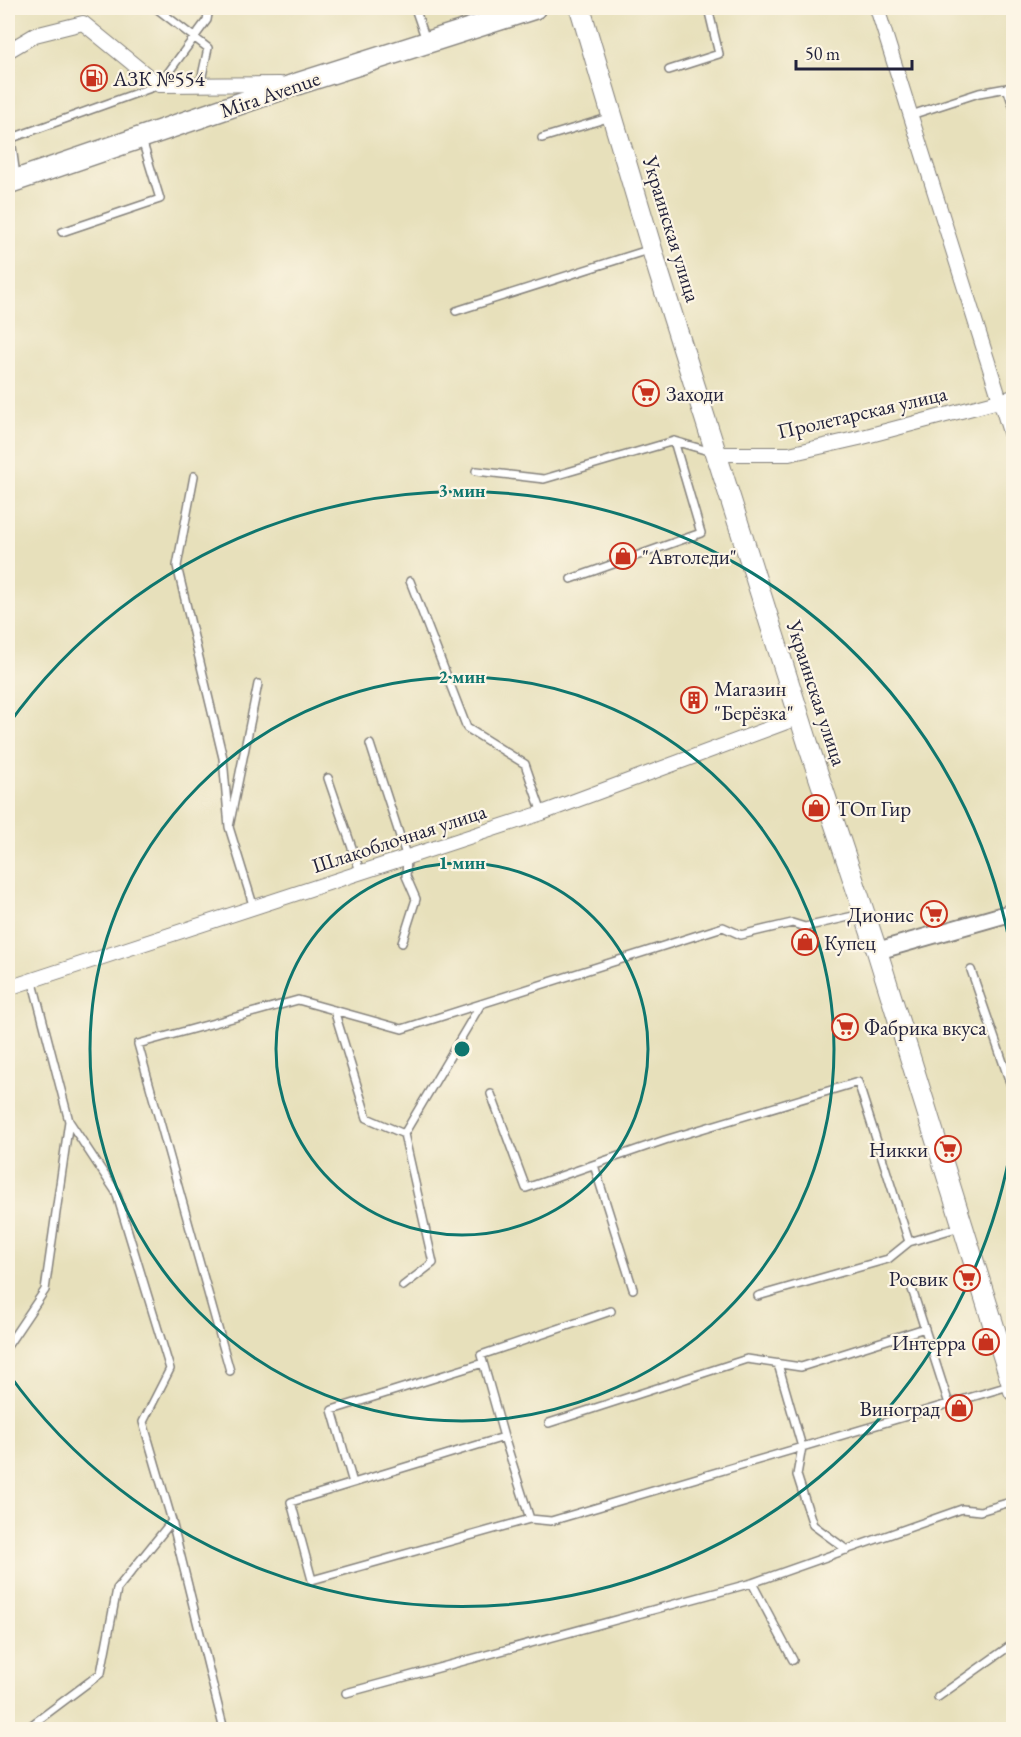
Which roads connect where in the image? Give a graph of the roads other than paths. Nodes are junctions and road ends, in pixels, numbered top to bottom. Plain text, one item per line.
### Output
1 (156, 8) edge
2 (208, 8) edge
3 (415, 8) edge
4 (534, 8) edge
5 (580, 8) edge
6 (708, 8) edge
7 (877, 8) edge
8 (194, 37) junction
9 (427, 42) junction
10 (8, 51) edge
11 (669, 70) dead end
12 (297, 84) junction
13 (159, 85) junction
14 (200, 85) junction
15 (1010, 87) edge
16 (1014, 108) edge
17 (911, 115) junction
18 (613, 116) junction
19 (8, 117) edge
20 (12, 138) junction
21 (141, 138) junction
22 (542, 138) dead end
23 (12, 182) edge
24 (62, 232) dead end
25 (652, 248) junction
26 (456, 310) dead end
27 (1007, 399) edge
28 (674, 441) junction
29 (1014, 446) edge
30 (717, 454) junction
31 (476, 471) dead end
32 (194, 476) dead end
33 (571, 579) dead end
34 (410, 581) dead end
35 (258, 684) dead end
36 (800, 717) junction
37 (370, 744) dead end
38 (328, 778) dead end
39 (542, 813) junction
40 (229, 827) junction
41 (407, 858) junction
42 (361, 874) junction
43 (254, 908) junction
44 (1014, 912) edge
45 (864, 913) junction
46 (402, 943) dead end
47 (877, 951) junction
48 (971, 970) dead end
49 (32, 980) junction
50 (8, 988) edge
51 (481, 1004) junction
52 (334, 1010) junction
53 (1014, 1063) edge
54 (1005, 1066) junction
55 (491, 1094) dead end
56 (1014, 1094) edge
57 (69, 1120) junction
58 (404, 1134) junction
59 (594, 1165) junction
60 (962, 1227) junction
61 (909, 1242) junction
62 (403, 1286) dead end
63 (911, 1286) dead end
64 (633, 1289) dead end
65 (758, 1296) dead end
66 (611, 1311) dead end
67 (925, 1328) junction
68 (8, 1346) edge
69 (483, 1363) junction
70 (778, 1364) junction
71 (230, 1371) dead end
72 (1013, 1388) edge
73 (949, 1404) junction
74 (549, 1423) dead end
75 (504, 1437) junction
76 (802, 1447) junction
77 (353, 1483) junction
78 (1014, 1501) edge
79 (530, 1519) junction
80 (172, 1521) junction
81 (847, 1550) junction
82 (752, 1583) junction
83 (1014, 1643) edge
84 (793, 1660) dead end
85 (346, 1693) dead end
86 (938, 1697) dead end
87 (24, 1730) edge
88 (225, 1730) edge

1 - 8 lane
2 - 8 lane
3 - 9 lane
4 - 9 main road, Mira Avenue
5 - 18 main road, Украинская улица
6 - 11 lane
7 - 17 street
8 - 13 lane
8 - 14 lane
9 - 12 main road, Mira Avenue
10 - 13 street
12 - 14 street
12 - 21 main road, Mira Avenue
13 - 14 street
13 - 20 lane
15 - 16 lane
15 - 17 lane
17 - 27 street
18 - 22 lane
18 - 25 main road, Украинская улица
19 - 20 lane
20 - 23 lane
21 - 23 main road, Mira Avenue
21 - 24 lane
25 - 26 lane
25 - 30 main road, Украинская улица
27 - 29 street
27 - 30 street, Пролетарская улица
28 - 30 lane
28 - 31 lane
28 - 33 lane
30 - 36 main road, Украинская улица
32 - 40 lane
34 - 39 lane
35 - 40 lane
36 - 39 street, Шлакоблочная улица
36 - 45 main road, Украинская улица
37 - 41 lane
38 - 42 lane
39 - 41 street, Шлакоблочная улица
40 - 43 lane
41 - 42 street, Шлакоблочная улица
41 - 46 lane
42 - 43 street, Шлакоблочная улица
43 - 49 street, Шлакоблочная улица
44 - 47 street
45 - 47 main road, Украинская улица
45 - 51 lane
47 - 60 main road, Украинская улица
48 - 54 lane
49 - 50 street, Шлакоблочная улица
49 - 57 lane
51 - 52 lane
51 - 58 lane
52 - 58 lane
52 - 71 lane
53 - 54 lane
54 - 56 lane
55 - 59 lane
57 - 68 lane
57 - 80 lane
58 - 62 lane
59 - 61 lane
59 - 64 lane
60 - 61 lane
60 - 72 main road, Украинская улица
61 - 65 lane
63 - 67 lane
66 - 69 lane
67 - 70 lane
67 - 73 lane
69 - 75 lane
69 - 77 lane
70 - 74 lane
70 - 76 lane
72 - 73 lane
73 - 76 lane
75 - 77 lane
75 - 79 lane
76 - 79 lane
76 - 81 lane
77 - 79 lane
78 - 81 lane
80 - 87 lane
80 - 88 lane
81 - 82 lane
82 - 84 lane
82 - 85 lane
83 - 86 lane

